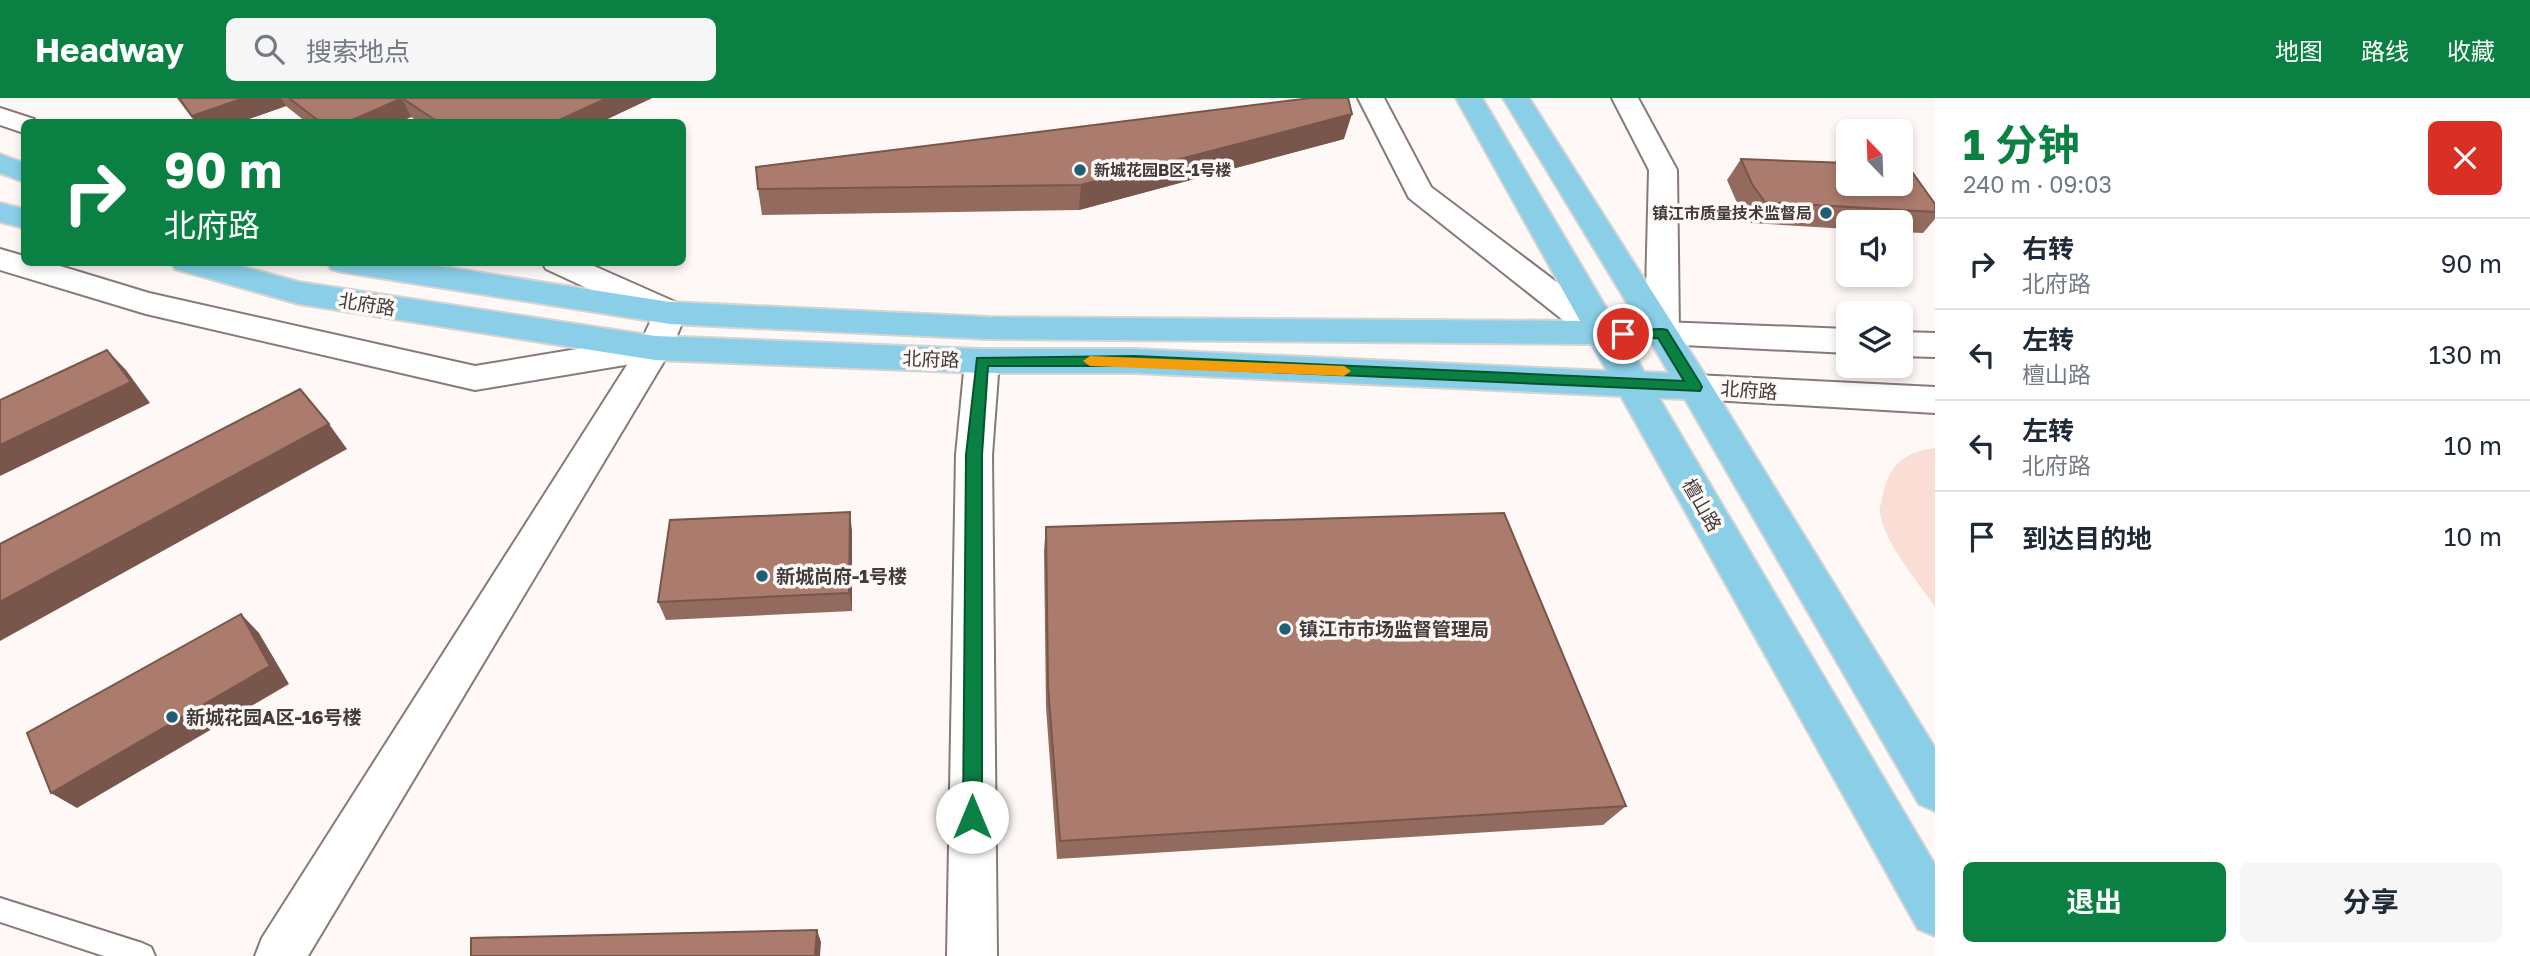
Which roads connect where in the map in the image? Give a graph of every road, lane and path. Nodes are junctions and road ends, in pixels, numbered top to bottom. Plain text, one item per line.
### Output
1 (1371, 98) edge
2 (1469, 98) edge
3 (1516, 98) edge
4 (1625, 98) edge
5 (0, 116) edge
6 (21, 124) edge
7 (0, 163) edge
8 (21, 172) edge
9 (0, 212) edge
10 (21, 218) edge
11 (0, 259) edge
12 (21, 265) edge
13 (23, 266) edge
14 (201, 266) edge
15 (361, 266) edge
16 (563, 266) edge
17 (662, 331) junction
18 (1662, 333) junction
19 (1604, 335) junction
20 (1836, 340) edge
21 (1913, 344) edge
22 (1935, 345) edge
23 (982, 361) junction
24 (1632, 383) junction
25 (1695, 387) junction
26 (1935, 400) edge
27 (1935, 789) edge
28 (0, 911) edge
29 (1935, 912) edge
30 (142, 956) edge
31 (280, 956) edge
32 (972, 956) edge

1 - 19 street
2 - 19 main road, 檀山路
3 - 18 main road
4 - 18 street
5 - 6 street
7 - 8 main road
9 - 10 main road
11 - 12 street
13 - 17 street
14 - 17 main road, 北府路
15 - 17 main road, 北府路
16 - 17 street
17 - 19 main road, 北府路
17 - 23 main road, 北府路
17 - 31 street
18 - 19 main road, 北府路
18 - 20 street, 北府路
18 - 25 main road
19 - 24 main road, 檀山路
21 - 22 street
23 - 24 main road, 北府路
23 - 32 street
24 - 25 main road, 北府路
24 - 29 main road, 檀山路
25 - 26 street, 北府路
25 - 27 main road
28 - 30 lane

